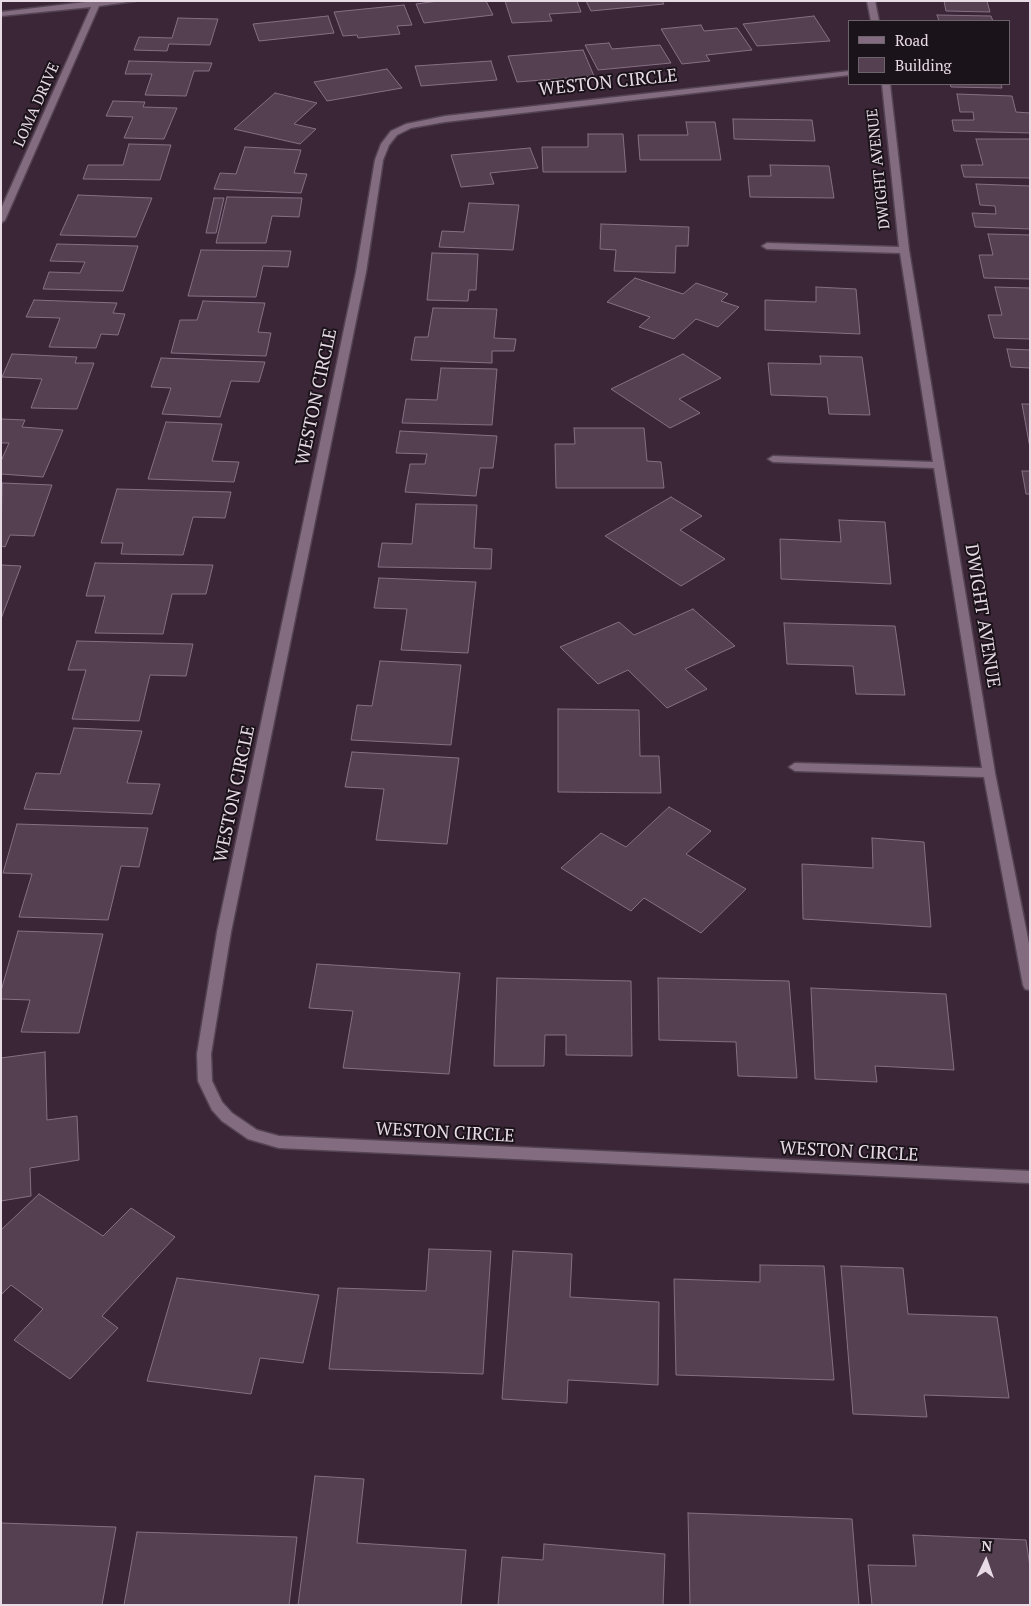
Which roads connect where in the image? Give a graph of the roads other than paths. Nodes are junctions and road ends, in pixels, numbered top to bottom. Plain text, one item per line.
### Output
1 (131, 1) edge
2 (871, 1) edge
3 (98, 3) edge
4 (1, 14) edge
5 (875, 20) edge
6 (848, 73) edge
7 (886, 85) edge
8 (1, 220) edge
9 (767, 246) dead end
10 (904, 250) junction
11 (773, 459) dead end
12 (940, 465) junction
13 (796, 766) dead end
14 (989, 773) junction
15 (1030, 985) edge
16 (1030, 1177) edge

1 - 3 street
2 - 5 street
3 - 4 street
3 - 8 street, LOMA DRIVE
6 - 16 street, WESTON CIRCLE
7 - 10 street, DWIGHT AVENUE
9 - 10 street, DWIGHT AVENUE
10 - 12 street, DWIGHT AVENUE
11 - 12 street
12 - 14 street, DWIGHT AVENUE
13 - 14 street
14 - 15 street, DWIGHT AVENUE

